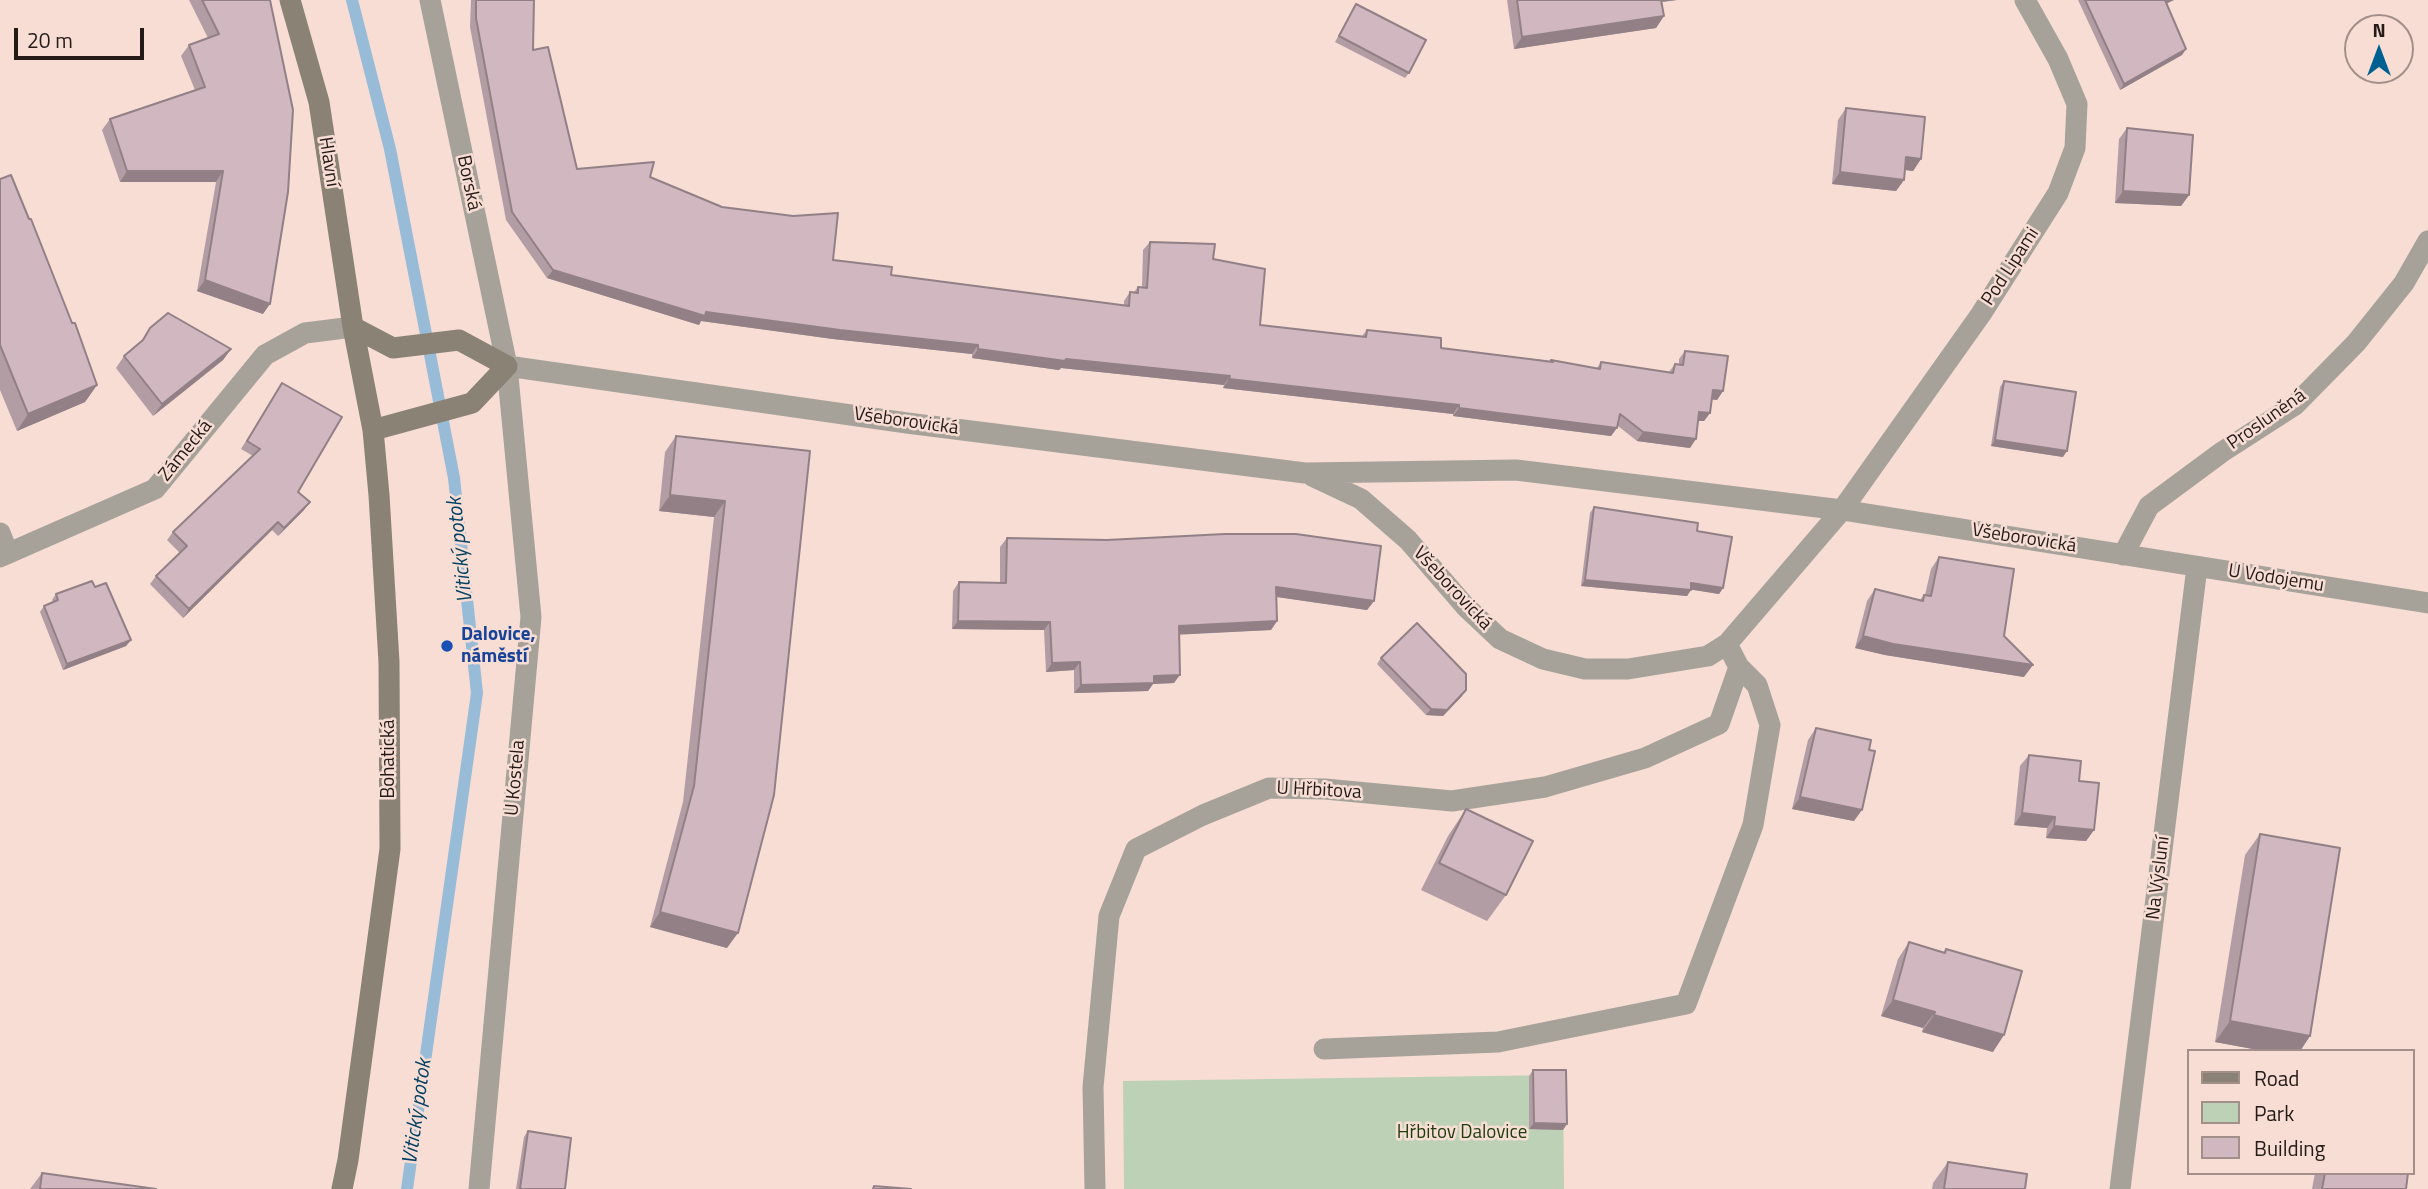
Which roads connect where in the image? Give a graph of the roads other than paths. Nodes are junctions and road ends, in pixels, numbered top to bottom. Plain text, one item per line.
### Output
1 (290, 0) edge
2 (430, 0) edge
3 (2025, 0) edge
4 (2428, 241) edge
5 (354, 327) junction
6 (507, 366) junction
7 (373, 430) junction
8 (1306, 473) junction
9 (1842, 510) junction
10 (0, 533) edge
11 (4, 555) edge
12 (2123, 555) junction
13 (2197, 567) junction
14 (2428, 603) edge
15 (1727, 644) junction
16 (1739, 667) junction
17 (1324, 1049) dead end
18 (342, 1189) edge
19 (479, 1189) edge
20 (1095, 1189) edge
21 (2120, 1189) edge

1 - 5 street, Hlavní
2 - 6 street, Borská
3 - 9 street, Pod Lipami
4 - 12 street, Prosluněná
5 - 6 street
5 - 7 street, Bohatická
5 - 11 street, Zámecká
6 - 7 street
6 - 8 street, Všeborovická
6 - 19 street, U Kostela
7 - 18 street, Bohatická
8 - 9 street, Všeborovická
8 - 15 street, Všeborovická
9 - 12 street, Všeborovická
9 - 15 street, Všeborovická
10 - 11 street
12 - 13 street, U Vodojemu
13 - 14 street, U Vodojemu
13 - 21 street, Na Výsluní
15 - 16 street
16 - 17 street
16 - 20 street, U Hřbitova

